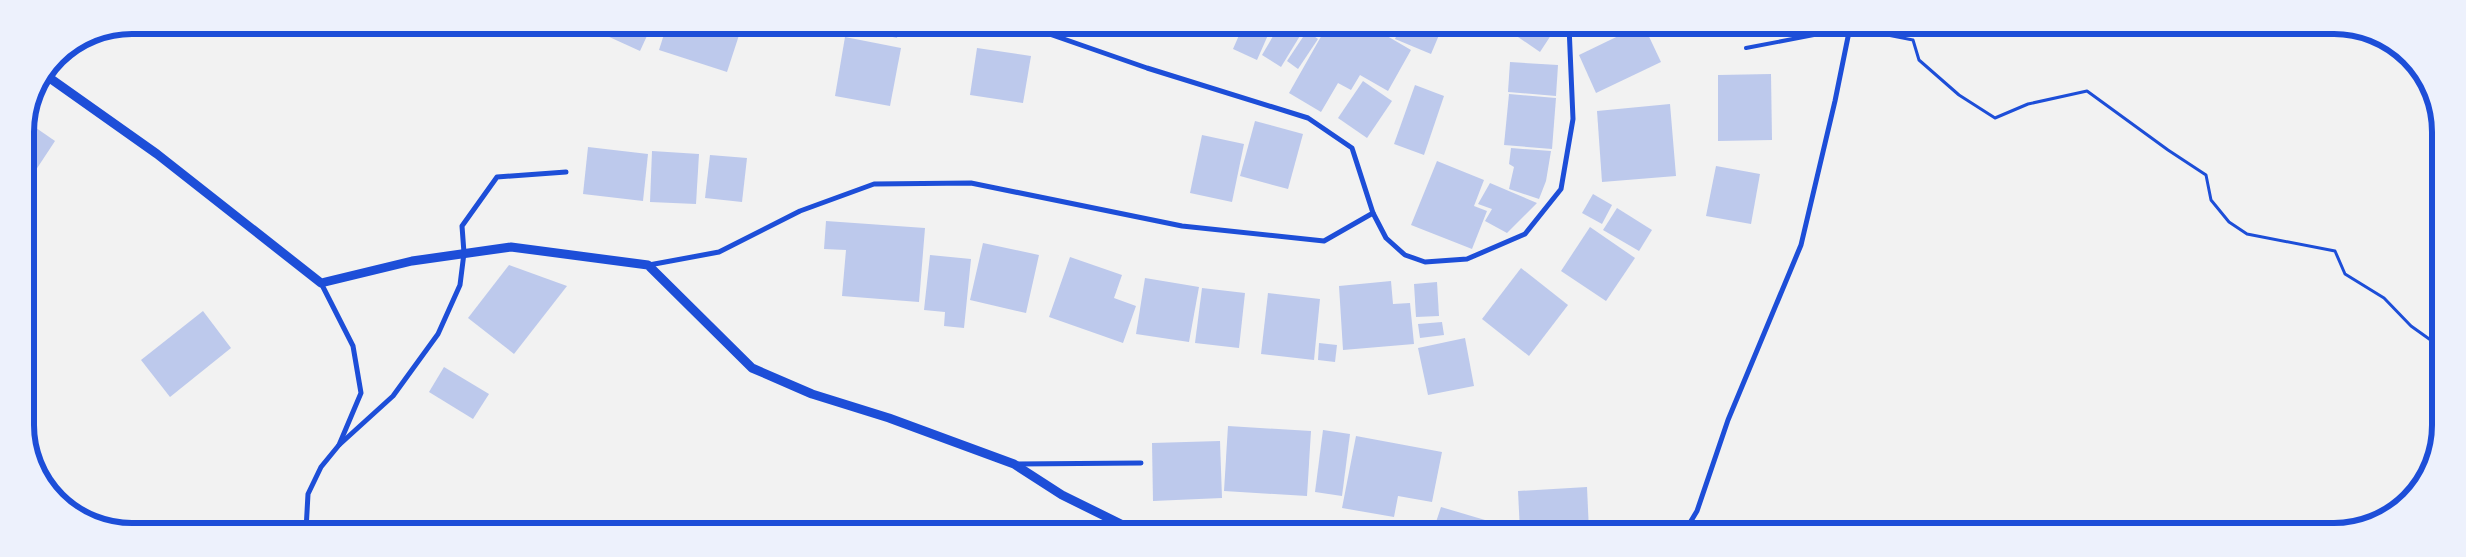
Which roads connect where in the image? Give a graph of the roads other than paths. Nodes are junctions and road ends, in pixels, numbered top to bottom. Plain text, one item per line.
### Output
1 (1050, 34) edge
2 (1569, 34) edge
3 (1815, 34) edge
4 (1849, 34) edge
5 (1746, 48) dead end
6 (50, 78) edge
7 (566, 172) dead end
8 (1372, 213) junction
9 (464, 253) junction
10 (648, 265) junction
11 (321, 283) junction
12 (340, 445) junction
13 (1141, 462) dead end
14 (1014, 464) junction
15 (306, 523) edge
16 (1119, 523) edge
17 (1690, 523) edge

1 - 8 street
2 - 8 street
3 - 5 lane
4 - 17 street
6 - 11 street
7 - 9 street
8 - 10 street
9 - 10 street
9 - 11 street
9 - 12 street
10 - 14 street
11 - 12 street
12 - 15 street
13 - 14 street
14 - 16 street

